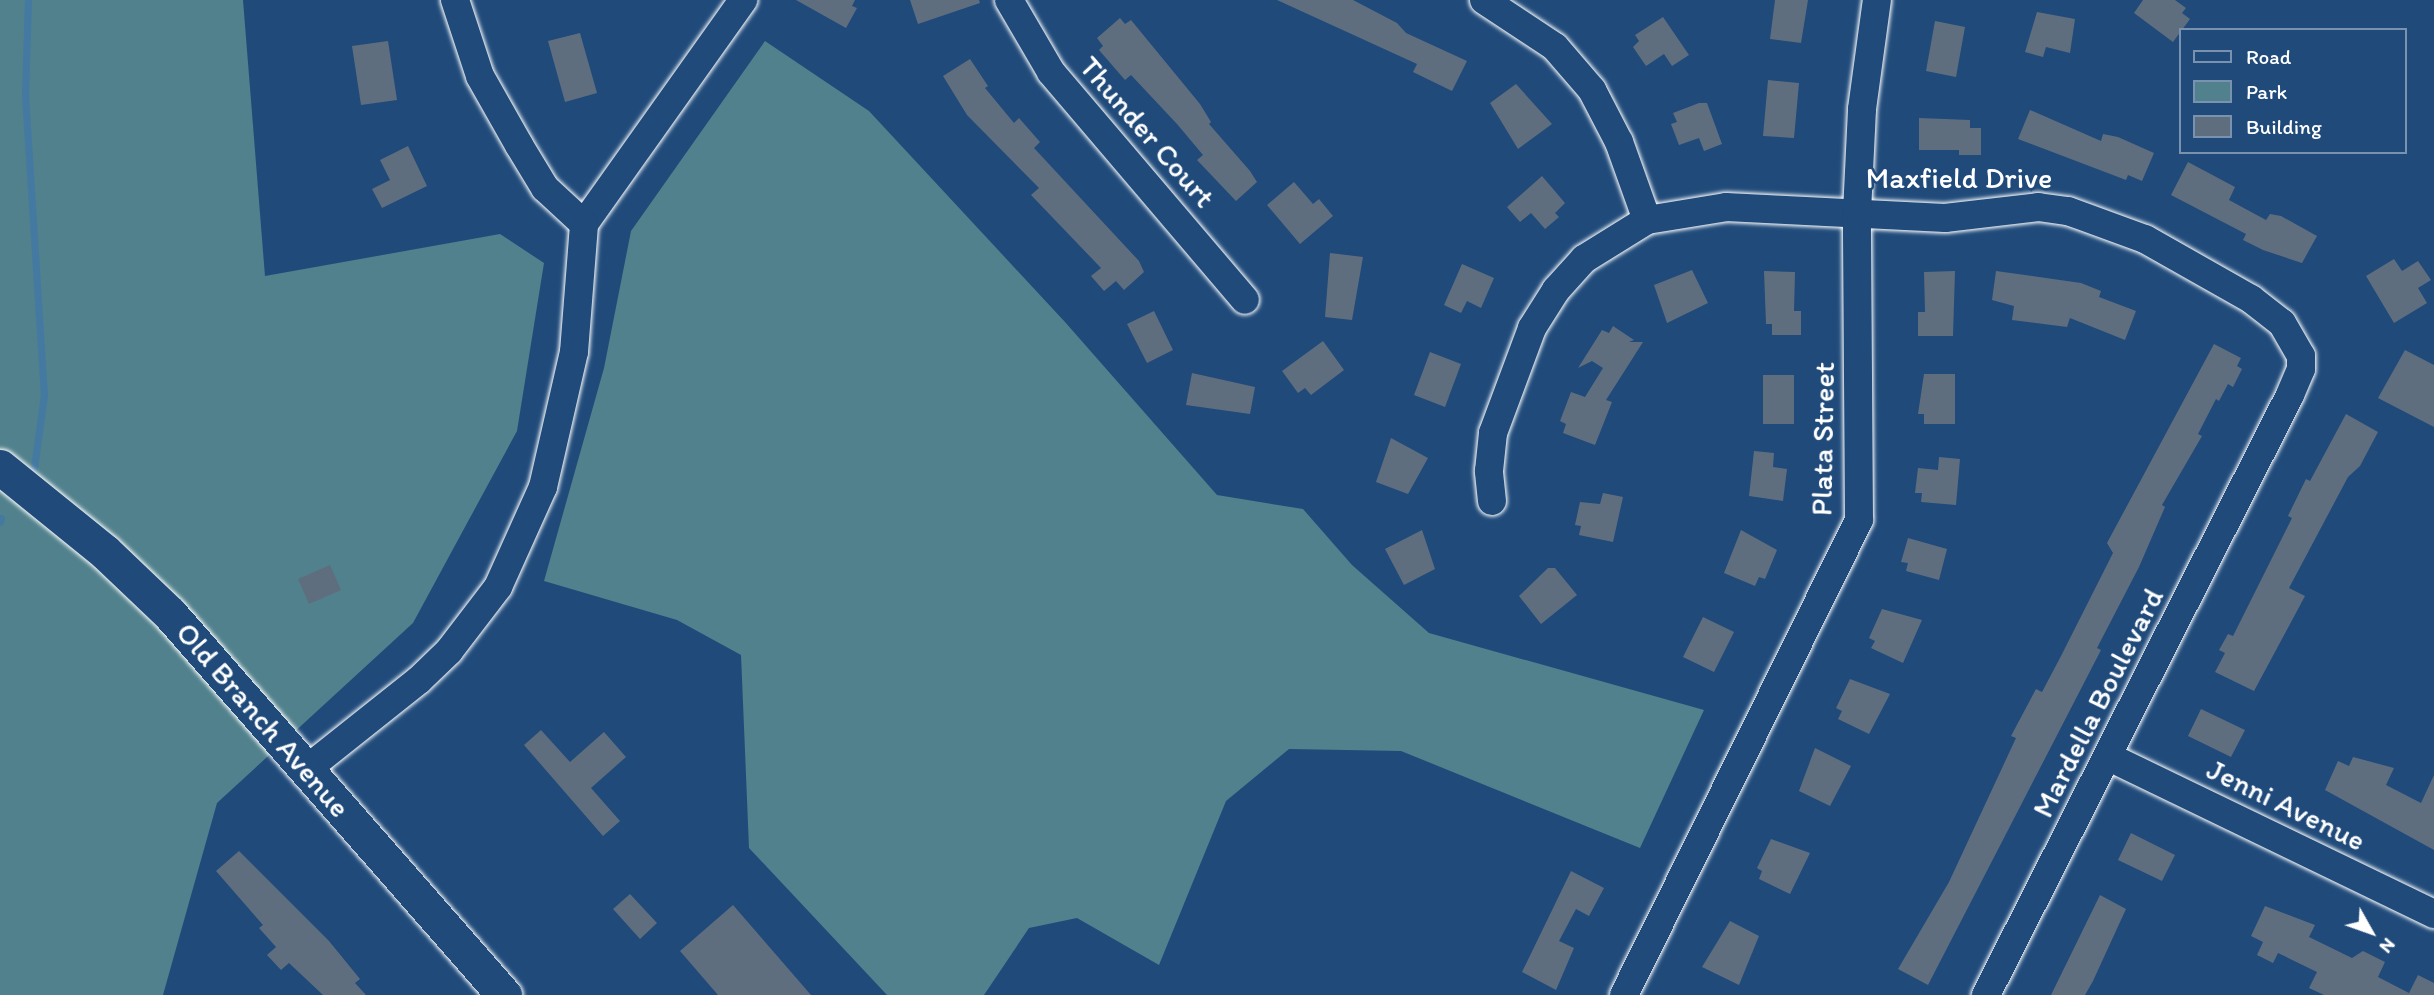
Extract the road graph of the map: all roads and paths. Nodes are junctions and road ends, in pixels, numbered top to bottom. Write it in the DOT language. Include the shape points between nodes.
graph roads {
  1 [pos="455,0"];
  2 [pos="743,0"];
  3 [pos="1009,0"];
  4 [pos="1484,0"];
  5 [pos="1877,0"];
  6 [pos="1857,212"];
  7 [pos="1647,220"];
  8 [pos="583,224"];
  9 [pos="1245,300"];
  10 [pos="2266,439"];
  11 [pos="0,467"];
  12 [pos="1492,501"];
  13 [pos="2109,757"];
  14 [pos="307,769"];
  15 [pos="2434,914"];
  16 [pos="504,995"];
  17 [pos="1624,995"];
  18 [pos="1986,995"];
  1 -- 8 [label="street" via="480,76 519,145 545,188"];
  2 -- 8 [label="street"];
  3 -- 9 [label="street, Thunder Court" via="1051,72"];
  4 -- 7 [label="street" via="1555,47 1592,90 1619,142"];
  5 -- 6 [label="street, Plata Street" via="1862,109"];
  6 -- 7 [label="street, Maxfield Drive" via="1726,207"];
  6 -- 10 [label="street, Maxfield Drive" via="1945,218 2038,206 2119,228 2191,264 2251,299 2282,323 2295,341 2301,369"];
  6 -- 17 [label="street, Plata Street" via="1859,520"];
  7 -- 12 [label="street" via="1584,259 1556,290 1532,328 1493,433"];
  8 -- 14 [label="street" via="580,312 565,400 543,487 513,562 481,613 449,651 390,706"];
  10 -- 13 [label="street, Mardella Boulevard"];
  11 -- 14 [label="main road, Old Branch Avenue" via="104,552 170,614"];
  13 -- 15 [label="street, Jenni Avenue"];
  13 -- 18 [label="street, Mardella Boulevard"];
  14 -- 16 [label="main road, Old Branch Avenue"];
}
